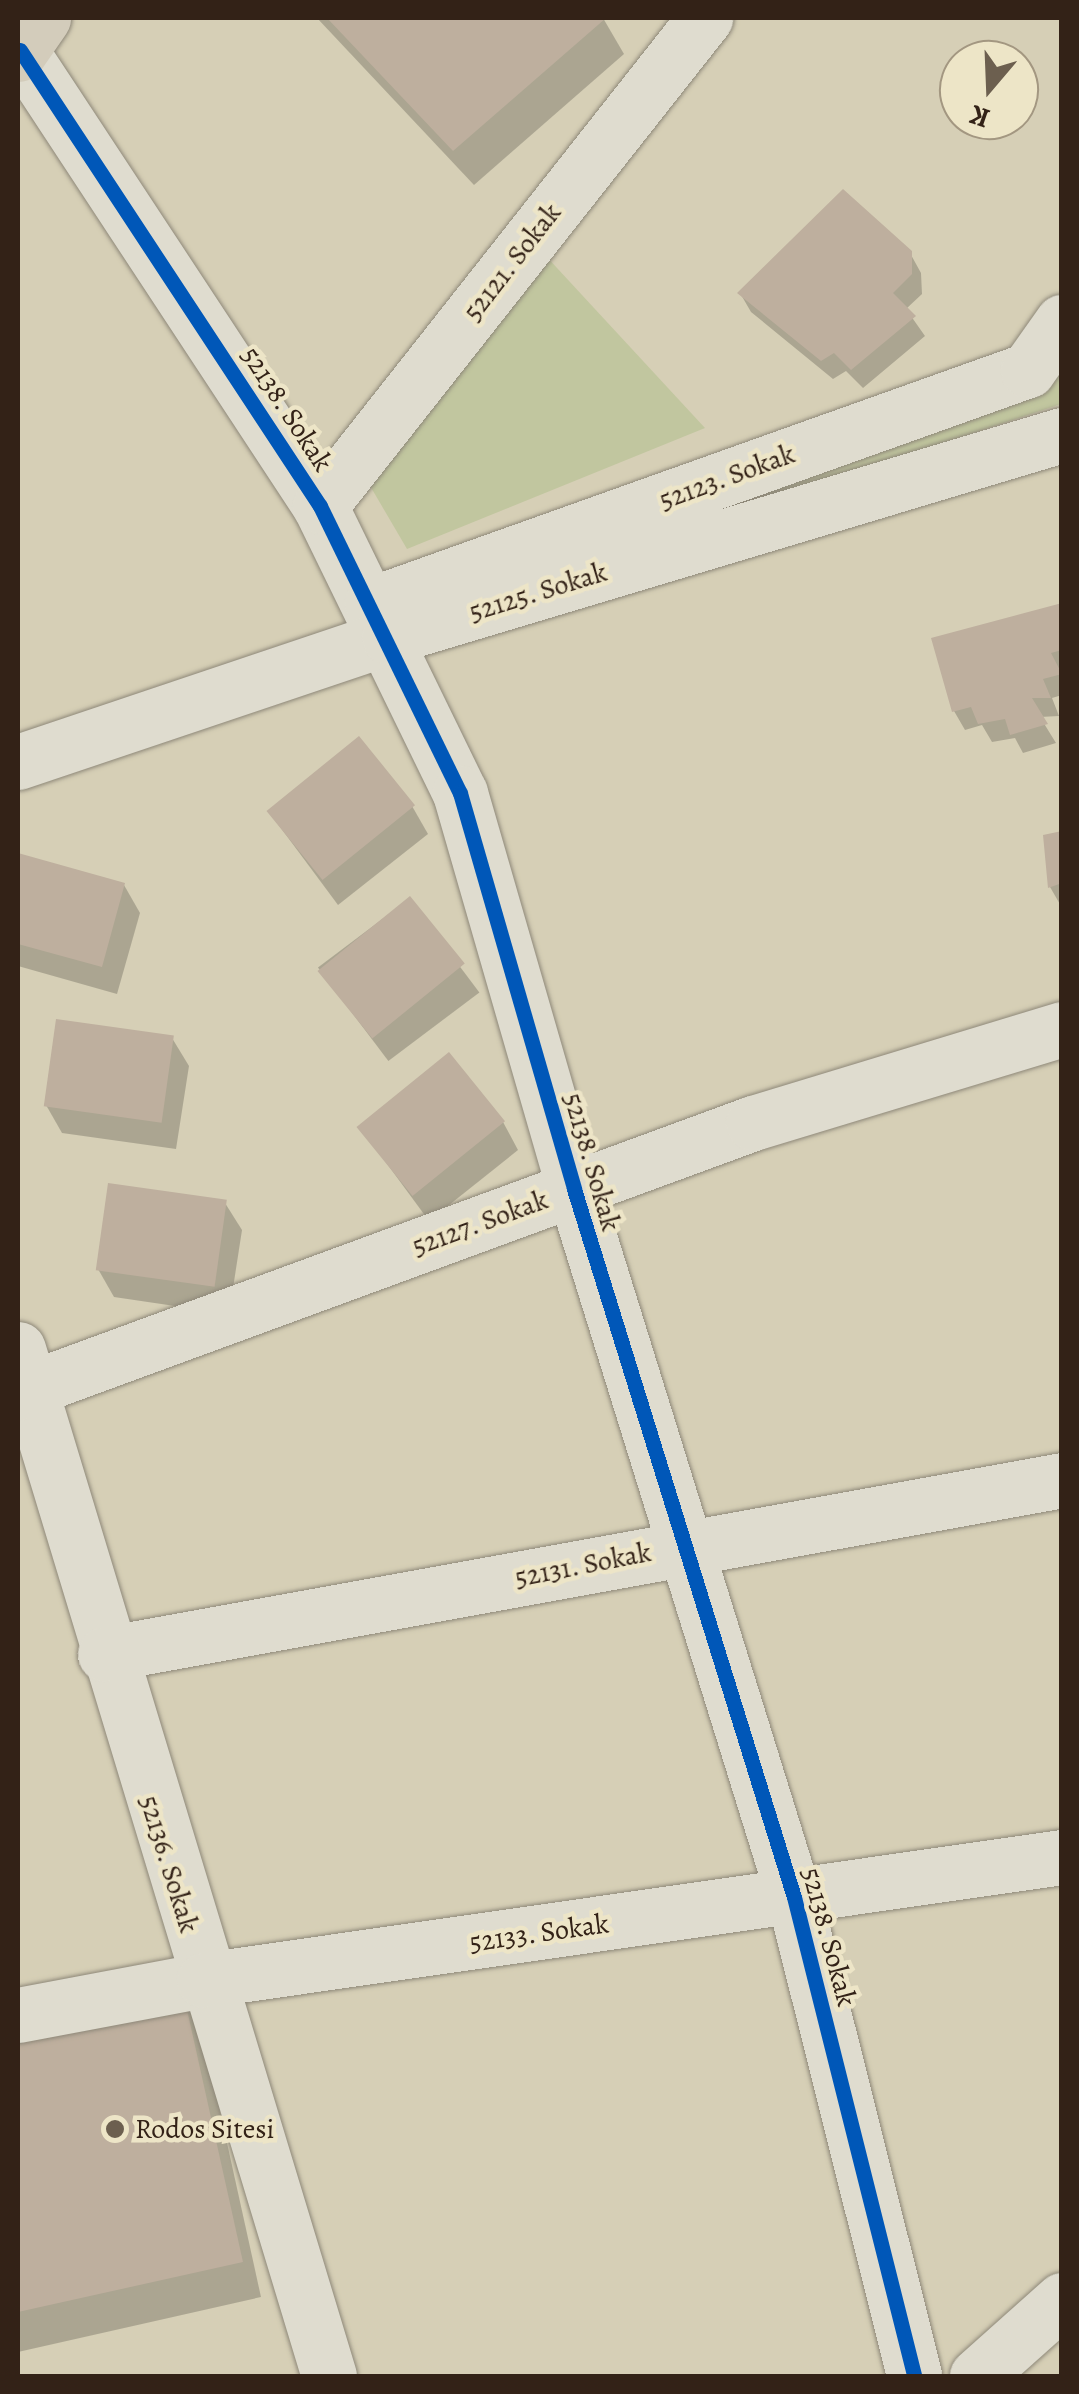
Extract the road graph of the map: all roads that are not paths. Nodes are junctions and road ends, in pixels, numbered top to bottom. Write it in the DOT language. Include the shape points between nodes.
graph roads {
  1 [pos="705,18"];
  2 [pos="27,40"];
  3 [pos="1062,322"];
  4 [pos="1062,436"];
  5 [pos="320,506"];
  6 [pos="380,621"];
  7 [pos="18,762"];
  8 [pos="1062,1029"];
  9 [pos="574,1189"];
  10 [pos="21,1377"];
  11 [pos="1062,1480"];
  12 [pos="682,1546"];
  13 [pos="105,1654"];
  14 [pos="1062,1858"];
  15 [pos="794,1897"];
  16 [pos="204,1980"];
  17 [pos="18,2014"];
  18 [pos="1062,2300"];
  19 [pos="329,2376"];
  20 [pos="914,2376"];
  21 [pos="977,2376"];
  1 -- 5 [label="street, 52121. Sokak"];
  2 -- 5 [label="street, 52138. Sokak"];
  3 -- 6 [label="street, 52123. Sokak" via="1028,370"];
  4 -- 6 [label="street, 52125. Sokak"];
  5 -- 6 [label="street, 52138. Sokak"];
  6 -- 7 [label="street, 52125. Sokak"];
  6 -- 9 [label="street, 52138. Sokak" via="460,792"];
  8 -- 9 [label="street, 52127. Sokak" via="753,1124"];
  9 -- 10 [label="street, 52127. Sokak"];
  9 -- 12 [label="street, 52138. Sokak"];
  10 -- 13 [label="street, 52136. Sokak"];
  11 -- 12 [label="street, 52131. Sokak"];
  12 -- 13 [label="street, 52131. Sokak"];
  12 -- 15 [label="street, 52138. Sokak"];
  13 -- 16 [label="street, 52136. Sokak"];
  14 -- 15 [label="street, 52133. Sokak"];
  15 -- 16 [label="street, 52133. Sokak"];
  15 -- 20 [label="street, 52138. Sokak"];
  16 -- 17 [label="street, 52133. Sokak"];
  16 -- 19 [label="street, 52136. Sokak"];
  18 -- 21 [label="street"];
}
